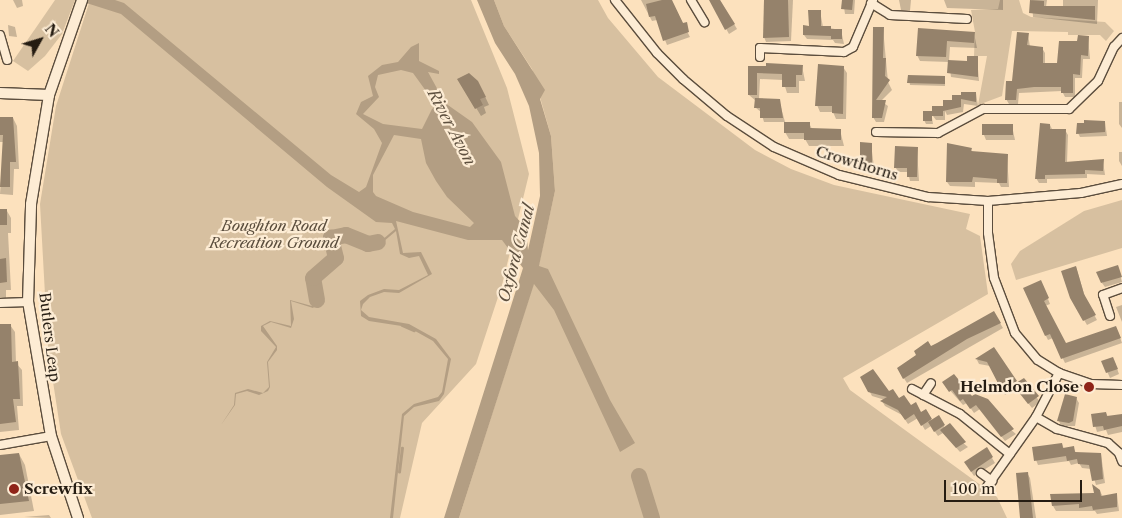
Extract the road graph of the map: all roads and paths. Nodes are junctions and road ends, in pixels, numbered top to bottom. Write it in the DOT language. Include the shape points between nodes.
graph roads {
  1 [pos="615,0"];
  2 [pos="691,0"];
  3 [pos="872,1"];
  4 [pos="82,2"];
  5 [pos="967,19"];
  6 [pos="704,22"];
  7 [pos="0,35"];
  8 [pos="1122,38"];
  9 [pos="760,57"];
  10 [pos="7,60"];
  11 [pos="0,93"];
  12 [pos="49,95"];
  13 [pos="876,132"];
  14 [pos="1122,184"];
  15 [pos="988,200"];
  16 [pos="1122,288"];
  17 [pos="28,302"];
  18 [pos="0,303"];
  19 [pos="1110,316"];
  20 [pos="1060,373"];
  21 [pos="931,384"];
  22 [pos="1122,386"];
  23 [pos="912,389"];
  24 [pos="923,395"];
  25 [pos="1036,417"];
  26 [pos="51,436"];
  27 [pos="0,445"];
  28 [pos="1010,454"];
  29 [pos="1122,461"];
  30 [pos="981,473"];
  31 [pos="992,481"];
  32 [pos="986,488"];
  33 [pos="78,518"];
  1 -- 15 [label="street, Crowthorns" via="683,79 741,126 774,147 840,176 879,187 928,197"];
  2 -- 6 [label="street"];
  3 -- 5 [label="street" via="890,15"];
  3 -- 9 [label="street" via="853,47 844,52 760,48"];
  4 -- 12 [label="street, Butlers Leap"];
  7 -- 10 [label="street"];
  8 -- 13 [label="street" via="1114,47 1098,81 1069,109 983,109 938,133"];
  11 -- 12 [label="street"];
  12 -- 17 [label="street, Butlers Leap" via="31,204"];
  14 -- 15 [label="street, Crowthorns" via="1080,193"];
  15 -- 20 [label="street" via="991,261 1006,316 1028,350"];
  16 -- 19 [label="street" via="1103,295"];
  17 -- 18 [label="street"];
  17 -- 26 [label="street, Butlers Leap"];
  20 -- 22 [label="street" via="1090,384"];
  20 -- 25 [label="street"];
  21 -- 24 [label="street"];
  23 -- 24 [label="street"];
  24 -- 28 [label="street" via="960,414"];
  25 -- 28 [label="street"];
  25 -- 29 [label="street" via="1057,429 1108,443 1119,453"];
  26 -- 27 [label="street"];
  26 -- 33 [label="street, Butlers Leap"];
  28 -- 31 [label="street"];
  30 -- 31 [label="street"];
  31 -- 32 [label="street"];
}
